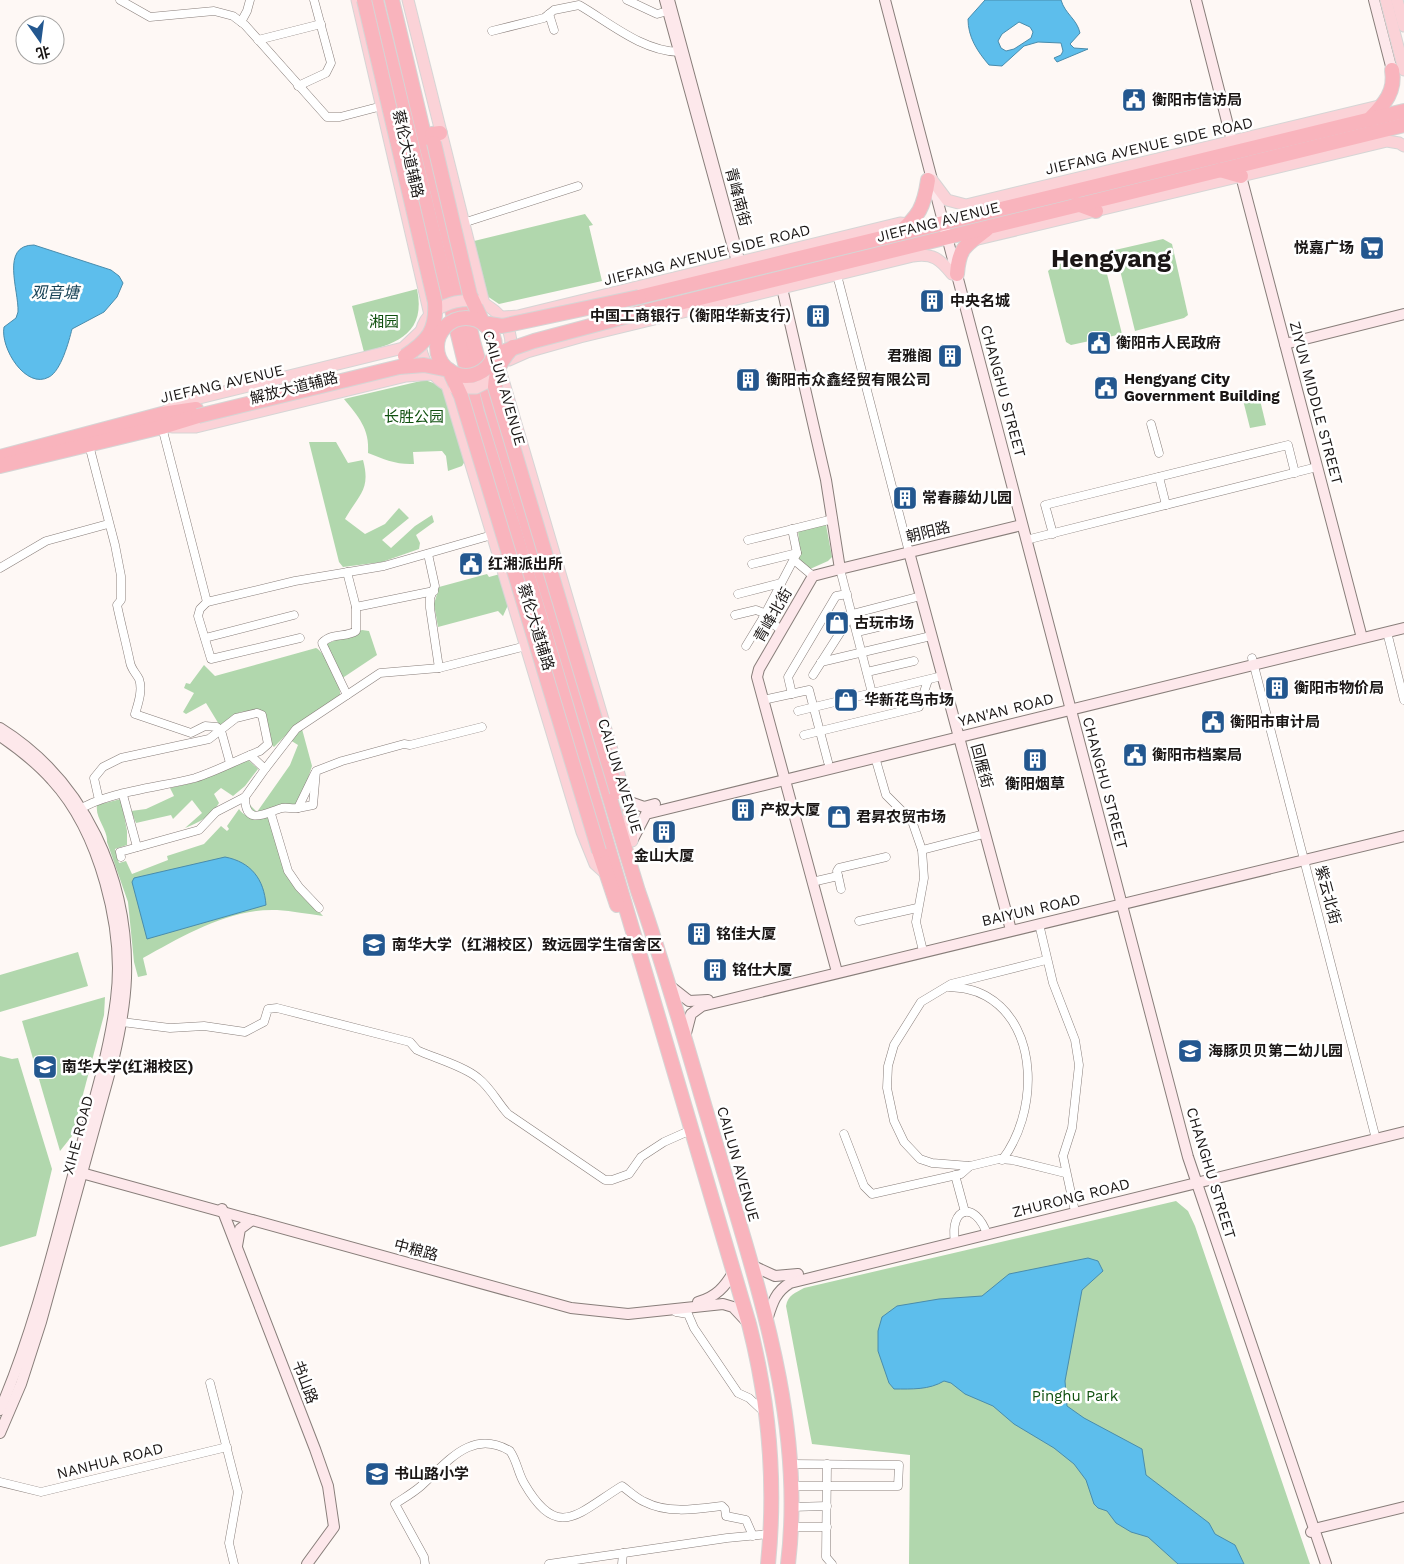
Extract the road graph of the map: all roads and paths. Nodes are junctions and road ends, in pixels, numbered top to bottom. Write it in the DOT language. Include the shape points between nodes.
graph roads {
  1 [pos="120,0"];
  2 [pos="250,0"];
  3 [pos="314,0"];
  4 [pos="357,0"];
  5 [pos="364,0"];
  6 [pos="376,0"];
  7 [pos="392,0"];
  8 [pos="400,0"];
  9 [pos="408,0"];
  10 [pos="588,0"];
  11 [pos="627,0"];
  12 [pos="667,0"];
  13 [pos="881,0"];
  14 [pos="885,0"];
  15 [pos="1196,0"];
  16 [pos="1374,0"];
  17 [pos="1386,0"];
  18 [pos="1397,0"];
  19 [pos="581,6"];
  20 [pos="668,11"];
  21 [pos="550,14"];
  22 [pos="241,22"];
  23 [pos="321,24"];
  24 [pos="1404,26"];
  25 [pos="554,30"];
  26 [pos="492,31"];
  27 [pos="258,40"];
  28 [pos="679,52"];
  29 [pos="1398,70"];
  30 [pos="298,86"];
  31 [pos="1383,105"];
  32 [pos="382,106"];
  33 [pos="1404,111"];
  34 [pos="1369,120"];
  35 [pos="1404,125"];
  36 [pos="435,137"];
  37 [pos="1404,146"];
  38 [pos="1234,147"];
  39 [pos="1219,170"];
  40 [pos="1241,176"];
  41 [pos="930,180"];
  42 [pos="1060,182"];
  43 [pos="578,186"];
  44 [pos="1114,195"];
  45 [pos="1075,198"];
  46 [pos="1098,210"];
  47 [pos="463,223"];
  48 [pos="992,225"];
  49 [pos="912,227"];
  50 [pos="943,231"];
  51 [pos="972,240"];
  52 [pos="739,267"];
  53 [pos="954,274"];
  54 [pos="837,275"];
  55 [pos="802,283"];
  56 [pos="780,284"];
  57 [pos="477,301"];
  58 [pos="433,309"];
  59 [pos="568,312"];
  60 [pos="1404,314"];
  61 [pos="503,317"];
  62 [pos="483,323"];
  63 [pos="516,323"];
  64 [pos="443,328"];
  65 [pos="422,330"];
  66 [pos="572,330"];
  67 [pos="1285,344"];
  68 [pos="511,354"];
  69 [pos="405,356"];
  70 [pos="487,366"];
  71 [pos="428,370"];
  72 [pos="449,370"];
  73 [pos="497,379"];
  74 [pos="454,390"];
  75 [pos="197,413"];
  76 [pos="162,420"];
  77 [pos="1151,424"];
  78 [pos="89,445"];
  79 [pos="1159,452"];
  80 [pos="0,457"];
  81 [pos="0,466"];
  82 [pos="1317,468"];
  83 [pos="1295,473"];
  84 [pos="1159,476"];
  85 [pos="1166,505"];
  86 [pos="833,519"];
  87 [pos="108,524"];
  88 [pos="1020,525"];
  89 [pos="792,529"];
  90 [pos="1053,534"];
  91 [pos="492,535"];
  92 [pos="748,540"];
  93 [pos="1026,540"];
  94 [pos="909,552"];
  95 [pos="428,554"];
  96 [pos="796,556"];
  97 [pos="752,564"];
  98 [pos="0,568"];
  99 [pos="840,569"];
  100 [pos="347,572"];
  101 [pos="813,576"];
  102 [pos="780,583"];
  103 [pos="434,591"];
  104 [pos="738,594"];
  105 [pos="846,594"];
  106 [pos="921,596"];
  107 [pos="207,602"];
  108 [pos="356,607"];
  109 [pos="852,614"];
  110 [pos="294,615"];
  111 [pos="735,615"];
  112 [pos="763,616"];
  113 [pos="903,621"];
  114 [pos="1404,621"];
  115 [pos="1404,628"];
  116 [pos="782,630"];
  117 [pos="857,632"];
  118 [pos="1387,632"];
  119 [pos="1361,635"];
  120 [pos="931,636"];
  121 [pos="205,638"];
  122 [pos="300,638"];
  123 [pos="526,646"];
  124 [pos="746,646"];
  125 [pos="862,653"];
  126 [pos="914,661"];
  127 [pos="1252,661"];
  128 [pos="821,662"];
  129 [pos="439,668"];
  130 [pos="867,672"];
  131 [pos="813,675"];
  132 [pos="942,676"];
  133 [pos="928,680"];
  134 [pos="872,693"];
  135 [pos="792,694"];
  136 [pos="347,695"];
  137 [pos="763,700"];
  138 [pos="1404,700"];
  139 [pos="813,707"];
  140 [pos="1067,707"];
  141 [pos="798,711"];
  142 [pos="482,727"];
  143 [pos="0,728"];
  144 [pos="219,730"];
  145 [pos="820,731"];
  146 [pos="957,734"];
  147 [pos="804,735"];
  148 [pos="0,736"];
  149 [pos="250,755"];
  150 [pos="875,757"];
  151 [pos="828,762"];
  152 [pos="230,763"];
  153 [pos="265,769"];
  154 [pos="784,776"];
  155 [pos="123,795"];
  156 [pos="245,797"];
  157 [pos="622,797"];
  158 [pos="99,800"];
  159 [pos="78,810"];
  160 [pos="271,814"];
  161 [pos="1404,830"];
  162 [pos="984,834"];
  163 [pos="1404,836"];
  164 [pos="632,842"];
  165 [pos="138,847"];
  166 [pos="922,850"];
  167 [pos="121,857"];
  168 [pos="886,857"];
  169 [pos="1304,857"];
  170 [pos="604,873"];
  171 [pos="838,876"];
  172 [pos="812,882"];
  173 [pos="841,889"];
  174 [pos="1119,902"];
  175 [pos="319,908"];
  176 [pos="918,908"];
  177 [pos="859,921"];
  178 [pos="1039,924"];
  179 [pos="1010,928"];
  180 [pos="637,946"];
  181 [pos="923,949"];
  182 [pos="1046,960"];
  183 [pos="664,964"];
  184 [pos="836,970"];
  185 [pos="670,986"];
  186 [pos="947,987"];
  187 [pos="122,1022"];
  188 [pos="685,1038"];
  189 [pos="1404,1126"];
  190 [pos="691,1130"];
  191 [pos="1404,1132"];
  192 [pos="844,1134"];
  193 [pos="1375,1136"];
  194 [pos="1002,1160"];
  195 [pos="970,1166"];
  196 [pos="79,1170"];
  197 [pos="1065,1173"];
  198 [pos="955,1175"];
  199 [pos="1193,1180"];
  200 [pos="1074,1207"];
  201 [pos="222,1210"];
  202 [pos="965,1212"];
  203 [pos="252,1220"];
  204 [pos="986,1231"];
  205 [pos="955,1239"];
  206 [pos="237,1247"];
  207 [pos="751,1264"];
  208 [pos="734,1271"];
  209 [pos="670,1311"];
  210 [pos="767,1320"];
  211 [pos="749,1324"];
  212 [pos="210,1383"];
  213 [pos="0,1410"];
  214 [pos="766,1414"];
  215 [pos="0,1433"];
  216 [pos="227,1447"];
  217 [pos="791,1464"];
  218 [pos="827,1464"];
  219 [pos="0,1482"];
  220 [pos="791,1486"];
  221 [pos="827,1486"];
  222 [pos="827,1506"];
  223 [pos="791,1507"];
  224 [pos="1404,1507"];
  225 [pos="1404,1513"];
  226 [pos="791,1527"];
  227 [pos="826,1527"];
  228 [pos="1313,1532"];
  229 [pos="770,1534"];
  230 [pos="753,1536"];
  231 [pos="623,1553"];
  232 [pos="234,1564"];
  233 [pos="307,1564"];
  234 [pos="425,1564"];
  235 [pos="548,1564"];
  236 [pos="622,1564"];
  237 [pos="768,1564"];
  238 [pos="788,1564"];
  239 [pos="832,1564"];
  240 [pos="1320,1564"];
  241 [pos="1326,1564"];
  1 -- 22 [label="street" via="150,18 214,11 233,16"];
  2 -- 22 [label="street"];
  3 -- 23 [label="street"];
  4 -- 32 [label="main road, 蔡伦大道辅路"];
  5 -- 58 [label="highway, bridge"];
  6 -- 180 [label="highway, CAILUN AVENUE" via="477,412"];
  7 -- 183 [label="highway, CAILUN AVENUE" via="492,409 638,891"];
  8 -- 36 [label="highway"];
  9 -- 36 [label="main road"];
  10 -- 19 [label="street"];
  11 -- 20 [label="street" via="656,14"];
  12 -- 20 [label="main road, 青峰南街"];
  12 -- 52 [label="main road, 青峰南街"];
  13 -- 41 [label="main road, CHANGHU STREET"];
  14 -- 41 [label="main road, CHANGHU STREET"];
  15 -- 38 [label="main road"];
  16 -- 29 [label="main road"];
  17 -- 29 [label="main road"];
  18 -- 24 [label="main road"];
  19 -- 21 [label="street" via="554,10"];
  19 -- 28 [label="street" via="643,43 662,51"];
  20 -- 28 [label="main road, 青峰南街"];
  21 -- 25 [label="street"];
  21 -- 26 [label="street"];
  22 -- 27 [label="street"];
  23 -- 27 [label="street"];
  23 -- 30 [label="street" via="330,69"];
  27 -- 30 [label="street"];
  28 -- 52 [label="main road, 青峰南街"];
  29 -- 31 [label="highway"];
  30 -- 32 [label="street" via="327,117 340,117"];
  31 -- 34 [label="highway"];
  31 -- 38 [label="main road, JIEFANG AVENUE SIDE ROAD"];
  32 -- 58 [label="main road, 蔡伦大道辅路"];
  33 -- 34 [label="highway, JIEFANG AVENUE"];
  34 -- 38 [label="highway, JIEFANG AVENUE"];
  35 -- 39 [label="highway, JIEFANG AVENUE"];
  36 -- 47 [label="main road"];
  36 -- 57 [label="highway, bridge"];
  37 -- 40 [label="main road" via="1388,142"];
  38 -- 42 [label="main road, JIEFANG AVENUE SIDE ROAD"];
  38 -- 45 [label="highway, JIEFANG AVENUE"];
  39 -- 40 [label="highway"];
  39 -- 44 [label="highway, JIEFANG AVENUE"];
  40 -- 46 [label="main road"];
  40 -- 67 [label="main road, ZIYUN MIDDLE STREET"];
  41 -- 42 [label="main road, JIEFANG AVENUE SIDE ROAD" via="947,200 966,205"];
  41 -- 49 [label="highway" via="925,201"];
  41 -- 50 [label="main road, CHANGHU STREET"];
  42 -- 45 [label="main road"];
  43 -- 47 [label="street"];
  44 -- 45 [label="highway, JIEFANG AVENUE"];
  44 -- 46 [label="highway"];
  45 -- 46 [label="highway"];
  45 -- 48 [label="highway, JIEFANG AVENUE"];
  45 -- 50 [label="highway, JIEFANG AVENUE"];
  46 -- 51 [label="main road"];
  47 -- 57 [label="main road"];
  48 -- 50 [label="highway, JIEFANG AVENUE"];
  48 -- 51 [label="highway"];
  49 -- 50 [label="highway, JIEFANG AVENUE"];
  49 -- 52 [label="highway, JIEFANG AVENUE" via="896,236"];
  49 -- 52 [label="main road, JIEFANG AVENUE SIDE ROAD" via="900,223"];
  50 -- 53 [label="main road, CHANGHU STREET"];
  50 -- 56 [label="highway, JIEFANG AVENUE"];
  51 -- 53 [label="highway" via="958,255"];
  52 -- 59 [label="highway, JIEFANG AVENUE, bridge" via="639,297"];
  52 -- 61 [label="main road, JIEFANG AVENUE SIDE ROAD"];
  53 -- 54 [label="main road" via="940,259 928,254"];
  53 -- 88 [label="main road, CHANGHU STREET"];
  54 -- 55 [label="main road"];
  54 -- 94 [label="street"];
  55 -- 56 [label="highway"];
  56 -- 66 [label="highway, JIEFANG AVENUE, bridge"];
  56 -- 68 [label="main road"];
  56 -- 86 [label="main road" via="814,422"];
  57 -- 58 [label="highway, bridge" via="467,309 445,315"];
  57 -- 61 [label="main road" via="492,307"];
  57 -- 62 [label="highway, bridge"];
  57 -- 63 [label="highway, bridge" via="492,319"];
  58 -- 65 [label="main road"];
  58 -- 69 [label="highway, bridge" via="433,329 419,347"];
  59 -- 63 [label="highway, JIEFANG AVENUE, bridge"];
  59 -- 66 [label="highway, bridge" via="504,330 502,338 508,343"];
  60 -- 67 [label="main road"];
  61 -- 68 [label="main road" via="510,331"];
  62 -- 63 [label="highway, JIEFANG AVENUE, bridge" via="502,326"];
  62 -- 64 [label="highway, bridge" via="458,318"];
  62 -- 70 [label="highway, bridge" via="494,339 492,358"];
  64 -- 69 [label="highway, JIEFANG AVENUE, bridge" via="425,346"];
  64 -- 72 [label="highway, bridge" via="437,352"];
  65 -- 71 [label="main road" via="421,351"];
  65 -- 76 [label="main road, 解放大道辅路" via="403,348 179,403"];
  66 -- 68 [label="highway, JIEFANG AVENUE, bridge"];
  67 -- 82 [label="main road, ZIYUN MIDDLE STREET"];
  68 -- 70 [label="highway, JIEFANG AVENUE, bridge" via="498,355"];
  68 -- 73 [label="highway, bridge" via="500,362"];
  69 -- 75 [label="highway, JIEFANG AVENUE"];
  70 -- 72 [label="highway, bridge" via="471,375"];
  71 -- 72 [label="highway, JIEFANG AVENUE, bridge"];
  71 -- 74 [label="highway, bridge" via="442,374"];
  71 -- 75 [label="highway, JIEFANG AVENUE, bridge" via="399,366"];
  71 -- 76 [label="main road, 解放大道辅路" via="196,427"];
  72 -- 74 [label="highway, bridge"];
  73 -- 74 [label="highway, bridge" via="488,378"];
  73 -- 157 [label="highway, bridge"];
  74 -- 91 [label="main road, 蔡伦大道辅路"];
  74 -- 170 [label="highway, bridge"];
  75 -- 76 [label="highway, JIEFANG AVENUE"];
  76 -- 78 [label="highway, JIEFANG AVENUE"];
  76 -- 80 [label="highway, JIEFANG AVENUE"];
  76 -- 107 [label="street"];
  77 -- 79 [label="street"];
  78 -- 81 [label="highway, JIEFANG AVENUE"];
  78 -- 87 [label="street"];
  82 -- 83 [label="street"];
  82 -- 119 [label="main road, ZIYUN MIDDLE STREET"];
  83 -- 84 [label="street" via="1288,445"];
  83 -- 85 [label="street"];
  84 -- 85 [label="street"];
  84 -- 90 [label="street" via="1045,505"];
  85 -- 90 [label="street"];
  86 -- 89 [label="street"];
  86 -- 99 [label="main road"];
  87 -- 98 [label="street" via="46,541"];
  87 -- 144 [label="street" via="121,576 118,612 130,663 139,680 140,699 135,714 191,733 205,726"];
  88 -- 93 [label="main road, CHANGHU STREET"];
  88 -- 94 [label="main road, 朝阳路"];
  88 -- 140 [label="main road, CHANGHU STREET"];
  89 -- 92 [label="street"];
  89 -- 96 [label="street"];
  90 -- 93 [label="street"];
  91 -- 95 [label="street"];
  91 -- 123 [label="main road, 蔡伦大道辅路"];
  93 -- 140 [label="main road, CHANGHU STREET"];
  94 -- 99 [label="main road, 朝阳路"];
  94 -- 106 [label="main road, 回雁街"];
  95 -- 100 [label="street"];
  95 -- 103 [label="street"];
  96 -- 97 [label="street"];
  96 -- 101 [label="street"];
  96 -- 102 [label="street"];
  99 -- 101 [label="main road"];
  99 -- 105 [label="street"];
  100 -- 107 [label="street" via="294,580"];
  100 -- 108 [label="street"];
  101 -- 116 [label="main road, 青峰北街"];
  102 -- 104 [label="street"];
  102 -- 112 [label="street"];
  103 -- 108 [label="street"];
  103 -- 129 [label="street" via="430,608"];
  105 -- 109 [label="street"];
  105 -- 135 [label="street" via="836,596 788,677"];
  106 -- 109 [label="street"];
  106 -- 120 [label="main road, 回雁街"];
  107 -- 121 [label="street" via="198,616"];
  108 -- 136 [label="street" via="356,631 322,642"];
  109 -- 117 [label="street"];
  109 -- 128 [label="street"];
  110 -- 121 [label="street"];
  111 -- 112 [label="street" via="756,610"];
  112 -- 116 [label="street"];
  112 -- 124 [label="street"];
  113 -- 117 [label="street"];
  114 -- 119 [label="main road, YAN'AN ROAD"];
  115 -- 118 [label="main road, YAN'AN ROAD"];
  116 -- 137 [label="main road, 青峰北街" via="757,677"];
  117 -- 125 [label="street"];
  118 -- 119 [label="main road, YAN'AN ROAD"];
  118 -- 138 [label="street"];
  119 -- 127 [label="main road, YAN'AN ROAD"];
  120 -- 125 [label="street"];
  120 -- 132 [label="main road, 回雁街"];
  121 -- 122 [label="street" via="211,659"];
  123 -- 129 [label="street"];
  123 -- 170 [label="main road, 蔡伦大道辅路" via="582,832 595,864"];
  125 -- 128 [label="street"];
  125 -- 130 [label="street"];
  126 -- 130 [label="street"];
  127 -- 140 [label="main road, YAN'AN ROAD"];
  127 -- 169 [label="street, 紫云北街"];
  128 -- 131 [label="street"];
  129 -- 136 [label="street" via="380,673"];
  130 -- 134 [label="street"];
  132 -- 133 [label="street"];
  132 -- 146 [label="main road, 回雁街"];
  133 -- 134 [label="street"];
  133 -- 145 [label="street" via="919,707"];
  134 -- 139 [label="street"];
  135 -- 137 [label="street"];
  135 -- 139 [label="street" via="809,690"];
  136 -- 153 [label="street" via="296,730"];
  137 -- 154 [label="main road, 青峰北街"];
  139 -- 141 [label="street"];
  139 -- 145 [label="street"];
  140 -- 146 [label="main road, YAN'AN ROAD"];
  140 -- 174 [label="main road, CHANGHU STREET"];
  142 -- 160 [label="street" via="404,744 316,771 313,805 283,808"];
  143 -- 159 [label="main road, XIHE ROAD" via="20,740 60,777"];
  144 -- 149 [label="street" via="236,718 260,713 268,744"];
  144 -- 152 [label="street"];
  144 -- 158 [label="street" via="209,738 109,763 94,778"];
  145 -- 147 [label="street"];
  145 -- 151 [label="street"];
  146 -- 150 [label="main road, YAN'AN ROAD"];
  146 -- 151 [label="main road, YAN'AN ROAD"];
  146 -- 162 [label="main road, 回雁街"];
  148 -- 159 [label="main road, XIHE ROAD" via="30,758"];
  149 -- 152 [label="street"];
  149 -- 153 [label="street"];
  150 -- 154 [label="main road, YAN'AN ROAD"];
  150 -- 166 [label="street" via="886,795 912,821"];
  151 -- 154 [label="main road, YAN'AN ROAD"];
  152 -- 155 [label="street" via="197,777"];
  153 -- 156 [label="street"];
  154 -- 157 [label="main road, YAN'AN ROAD" via="644,807"];
  154 -- 164 [label="main road, YAN'AN ROAD" via="646,814"];
  154 -- 172 [label="main road, 青峰北街"];
  155 -- 158 [label="street"];
  155 -- 165 [label="street"];
  156 -- 160 [label="street" via="250,814"];
  156 -- 165 [label="street" via="216,812 199,830"];
  157 -- 164 [label="highway"];
  158 -- 159 [label="street"];
  159 -- 187 [label="main road, XIHE ROAD" via="99,842 118,896 126,950"];
  159 -- 196 [label="main road, XIHE ROAD" via="109,897 118,977 106,1053"];
  160 -- 175 [label="street" via="288,871"];
  161 -- 169 [label="main road, BAIYUN ROAD"];
  162 -- 166 [label="street"];
  162 -- 179 [label="main road, 回雁街"];
  163 -- 169 [label="main road, BAIYUN ROAD"];
  164 -- 183 [label="highway"];
  165 -- 167 [label="street" via="120,852"];
  166 -- 176 [label="street" via="924,878"];
  168 -- 171 [label="street" via="839,868"];
  169 -- 174 [label="main road, BAIYUN ROAD"];
  169 -- 193 [label="street, 紫云北街"];
  170 -- 180 [label="highway"];
  171 -- 172 [label="street"];
  171 -- 173 [label="street"];
  172 -- 184 [label="main road, 青峰北街"];
  174 -- 178 [label="main road, BAIYUN ROAD"];
  174 -- 179 [label="main road, BAIYUN ROAD"];
  174 -- 199 [label="main road, CHANGHU STREET"];
  176 -- 177 [label="street"];
  176 -- 181 [label="street" via="916,927"];
  178 -- 179 [label="main road, BAIYUN ROAD"];
  178 -- 182 [label="street"];
  179 -- 181 [label="main road, BAIYUN ROAD"];
  180 -- 190 [label="highway, CAILUN AVENUE"];
  181 -- 184 [label="main road, BAIYUN ROAD"];
  182 -- 186 [label="street"];
  182 -- 197 [label="street" via="1074,1040 1079,1065 1072,1128 1063,1156"];
  183 -- 185 [label="highway, CAILUN AVENUE"];
  184 -- 185 [label="main road, BAIYUN ROAD" via="701,1002 688,1001"];
  184 -- 188 [label="main road, BAIYUN ROAD" via="702,1006 692,1014"];
  185 -- 188 [label="highway, CAILUN AVENUE"];
  186 -- 194 [label="street" via="968,989 997,1003 1013,1023 1024,1050 1029,1073 1025,1111 1018,1136"];
  186 -- 195 [label="street" via="921,1002 894,1045 888,1066 887,1088 894,1121 904,1142 920,1158 932,1164"];
  187 -- 190 [label="street" via="170,1028 204,1026 245,1032 264,1022 268,1009 278,1008 410,1042 417,1050 477,1076 496,1095 508,1114 605,1180 629,1174 641,1157"];
  187 -- 196 [label="main road, XIHE ROAD"];
  188 -- 207 [label="highway, CAILUN AVENUE"];
  189 -- 193 [label="main road, ZHURONG ROAD"];
  190 -- 208 [label="highway, CAILUN AVENUE"];
  191 -- 193 [label="main road, ZHURONG ROAD"];
  192 -- 198 [label="street" via="864,1186 872,1194"];
  193 -- 199 [label="main road, ZHURONG ROAD"];
  194 -- 195 [label="street"];
  194 -- 197 [label="street"];
  195 -- 198 [label="street"];
  196 -- 201 [label="main road, 中粮路"];
  196 -- 213 [label="main road, XIHE ROAD" via="44,1285"];
  196 -- 215 [label="main road, XIHE ROAD" via="42,1322"];
  197 -- 200 [label="street"];
  198 -- 202 [label="street"];
  199 -- 200 [label="main road, ZHURONG ROAD"];
  199 -- 204 [label="main road, ZHURONG ROAD"];
  199 -- 228 [label="main road, CHANGHU STREET"];
  200 -- 204 [label="main road, ZHURONG ROAD"];
  201 -- 203 [label="main road, 中粮路"];
  201 -- 206 [label="main road, 书山路"];
  201 -- 208 [label="main road, 中粮路" via="570,1304 600,1309 668,1307 711,1298"];
  202 -- 204 [label="street" via="976,1214"];
  202 -- 205 [label="street" via="956,1218"];
  203 -- 206 [label="main road" via="240,1229"];
  203 -- 209 [label="main road, 中粮路" via="571,1308 628,1314"];
  204 -- 205 [label="main road, ZHURONG ROAD"];
  205 -- 207 [label="main road, ZHURONG ROAD" via="788,1277 775,1276"];
  205 -- 210 [label="main road, ZHURONG ROAD" via="790,1283 779,1289"];
  206 -- 233 [label="main road, 书山路" via="328,1486 334,1527"];
  207 -- 210 [label="highway, CAILUN AVENUE"];
  208 -- 211 [label="highway, CAILUN AVENUE"];
  209 -- 211 [label="main road, 中粮路" via="722,1304 733,1307"];
  209 -- 214 [label="street" via="688,1314 738,1393 750,1398"];
  210 -- 217 [label="highway, CAILUN AVENUE" via="788,1425"];
  211 -- 214 [label="highway, CAILUN AVENUE"];
  212 -- 216 [label="street"];
  214 -- 229 [label="highway, CAILUN AVENUE" via="772,1486"];
  216 -- 219 [label="street, NANHUA ROAD" via="40,1492"];
  216 -- 232 [label="street" via="238,1492 229,1543"];
  217 -- 218 [label="street"];
  217 -- 220 [label="highway, CAILUN AVENUE"];
  218 -- 221 [label="street"];
  218 -- 221 [label="street" via="899,1465 898,1486"];
  220 -- 221 [label="street"];
  220 -- 223 [label="highway, CAILUN AVENUE"];
  221 -- 222 [label="street"];
  222 -- 223 [label="street"];
  222 -- 227 [label="street"];
  223 -- 226 [label="highway, CAILUN AVENUE"];
  224 -- 228 [label="main road"];
  225 -- 228 [label="main road"];
  226 -- 227 [label="street"];
  226 -- 238 [label="highway, CAILUN AVENUE"];
  227 -- 239 [label="street" via="826,1557"];
  228 -- 240 [label="main road, CHANGHU STREET"];
  228 -- 241 [label="main road, CHANGHU STREET"];
  229 -- 230 [label="street"];
  229 -- 237 [label="highway, CAILUN AVENUE"];
  230 -- 231 [label="street"];
  230 -- 234 [label="street" via="746,1520 726,1516 722,1506 688,1510 658,1507 644,1502 622,1486 570,1518 558,1518 534,1499 510,1451 491,1442 460,1452 395,1504"];
  231 -- 235 [label="street"];
  231 -- 236 [label="street"];
}
